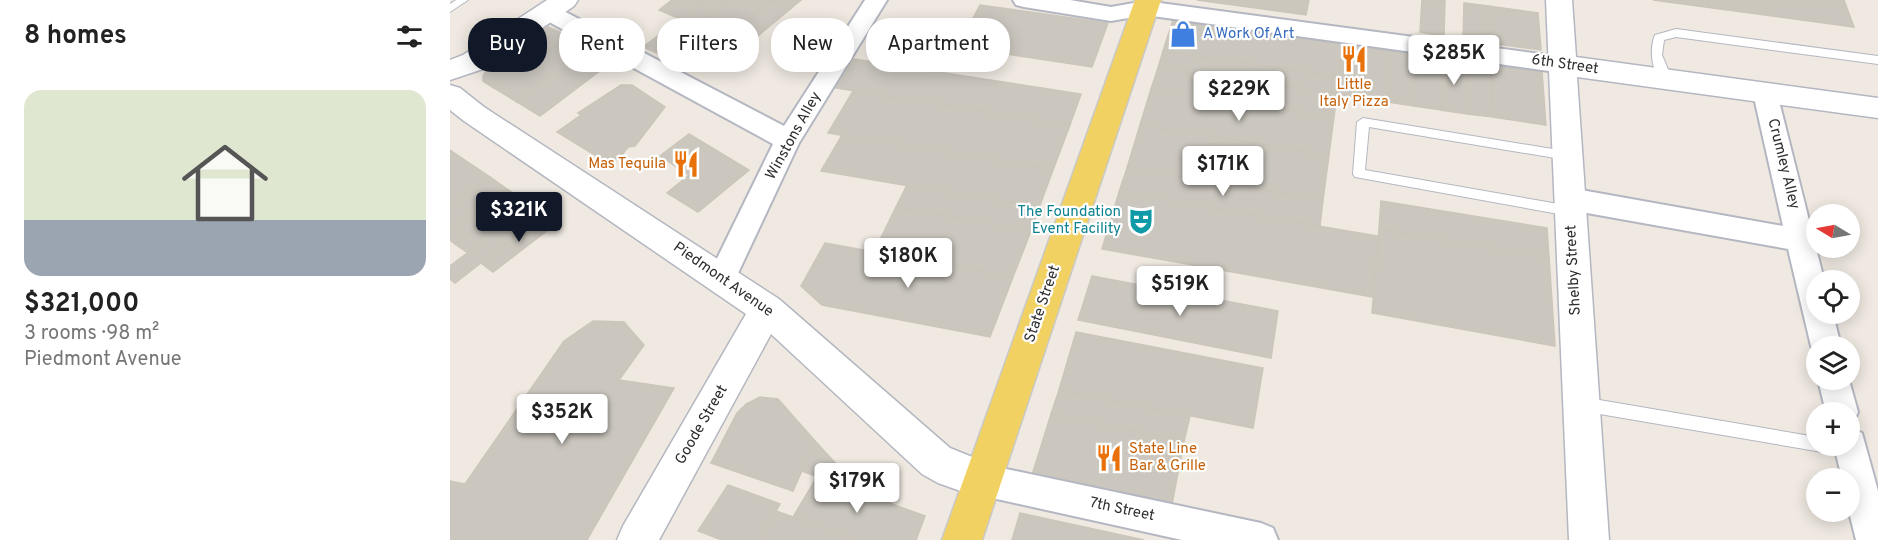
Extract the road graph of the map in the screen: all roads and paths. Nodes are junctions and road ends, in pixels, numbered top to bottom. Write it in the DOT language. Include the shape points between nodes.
graph roads {
  1 [pos="464,0"];
  2 [pos="876,0"];
  3 [pos="1024,0"];
  4 [pos="1559,0"];
  5 [pos="546,4"];
  6 [pos="1146,4"];
  7 [pos="450,9"];
  8 [pos="450,51"];
  9 [pos="1878,60"];
  10 [pos="1563,65"];
  11 [pos="450,70"];
  12 [pos="1666,79"];
  13 [pos="1765,93"];
  14 [pos="450,95"];
  15 [pos="1878,108"];
  16 [pos="788,140"];
  17 [pos="1568,156"];
  18 [pos="1570,205"];
  19 [pos="1801,240"];
  20 [pos="1808,270"];
  21 [pos="722,277"];
  22 [pos="767,309"];
  23 [pos="1581,404"];
  24 [pos="1806,442"];
  25 [pos="1844,456"];
  26 [pos="983,480"];
  27 [pos="636,540"];
  28 [pos="962,540"];
  29 [pos="1261,540"];
  30 [pos="1589,540"];
  31 [pos="1873,540"];
  1 -- 7 [label="lane"];
  2 -- 16 [label="street, Winstons Alley"];
  3 -- 6 [label="street, 6th Street" via="1111,14"];
  4 -- 10 [label="main road, Shelby Street"];
  5 -- 8 [label="main road"];
  5 -- 11 [label="main road" via="473,62"];
  5 -- 16 [label="street"];
  6 -- 10 [label="street, 6th Street"];
  6 -- 26 [label="main road, State Street"];
  9 -- 12 [label="lane" via="1677,33 1659,38 1656,55"];
  10 -- 12 [label="main road, 6th Street"];
  10 -- 17 [label="main road, Shelby Street"];
  12 -- 13 [label="main road, 6th Street"];
  13 -- 15 [label="main road, 6th Street"];
  13 -- 19 [label="street, Crumley Alley"];
  14 -- 21 [label="main road, Piedmont Avenue"];
  16 -- 21 [label="street, Winstons Alley"];
  17 -- 18 [label="main road, Shelby Street"];
  17 -- 18 [label="lane" via="1363,122 1359,174"];
  18 -- 19 [label="street"];
  18 -- 23 [label="main road, Shelby Street"];
  19 -- 20 [label="street, Crumley Alley"];
  21 -- 22 [label="main road, Piedmont Avenue"];
  22 -- 26 [label="main road, Piedmont Avenue" via="936,461"];
  22 -- 27 [label="main road, Goode Street"];
  23 -- 24 [label="lane"];
  23 -- 30 [label="main road, Shelby Street"];
  25 -- 31 [label="street"];
  26 -- 28 [label="main road, State Street"];
  26 -- 29 [label="street, 7th Street"];
}
